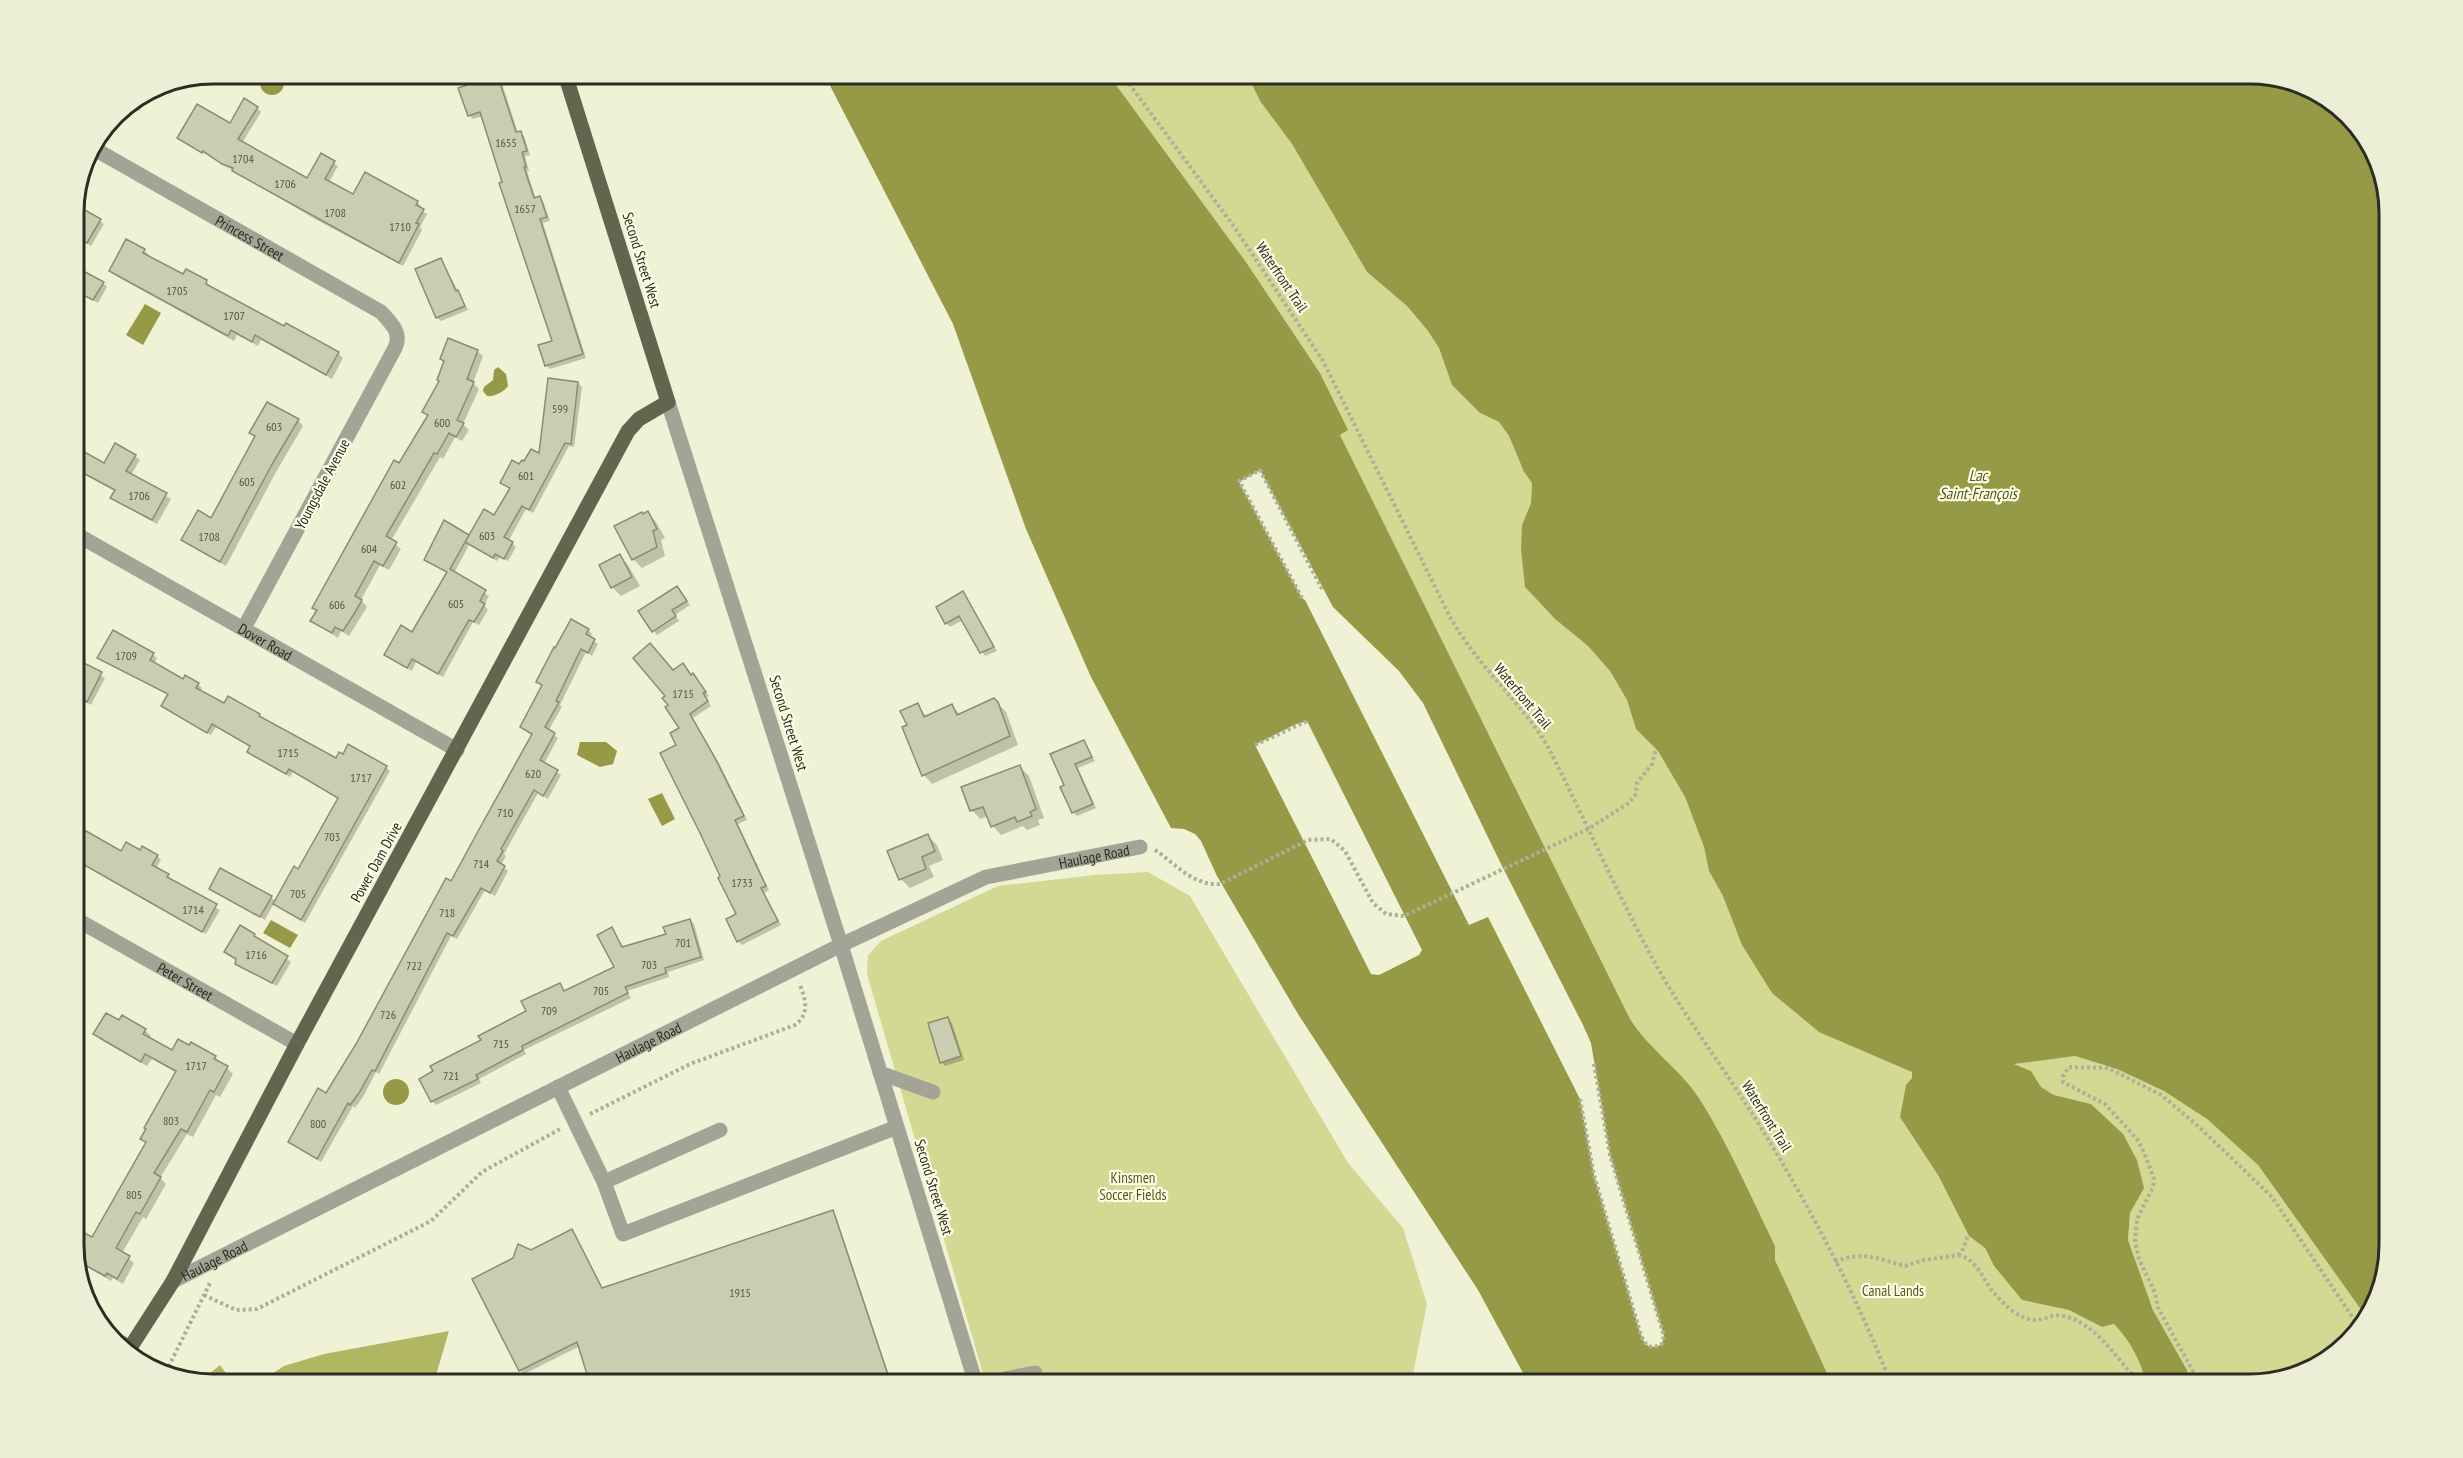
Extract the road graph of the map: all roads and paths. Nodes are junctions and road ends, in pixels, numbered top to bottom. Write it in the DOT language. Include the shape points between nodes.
graph roads {
  1 [pos="568,84"];
  2 [pos="1129,84"];
  3 [pos="99,152"];
  4 [pos="399,339"];
  5 [pos="668,402"];
  6 [pos="84,539"];
  7 [pos="1322,589"];
  8 [pos="1302,598"];
  9 [pos="244,628"];
  10 [pos="1307,721"];
  11 [pos="1255,745"];
  12 [pos="1656,749"];
  13 [pos="457,750"];
  14 [pos="1588,829"];
  15 [pos="1140,847"];
  16 [pos="84,924"];
  17 [pos="841,945"];
  18 [pos="794,968"];
  19 [pos="297,1044"];
  20 [pos="1594,1064"];
  21 [pos="880,1073"];
  22 [pos="558,1087"];
  23 [pos="933,1092"];
  24 [pos="1580,1099"];
  25 [pos="575,1122"];
  26 [pos="897,1127"];
  27 [pos="720,1130"];
  28 [pos="604,1182"];
  29 [pos="1968,1235"];
  30 [pos="1958,1255"];
  31 [pos="220,1257"];
  32 [pos="1835,1263"];
  33 [pos="172,1281"];
  34 [pos="204,1295"];
  35 [pos="2355,1320"];
  36 [pos="132,1345"];
  37 [pos="169,1366"];
  38 [pos="1035,1373"];
  39 [pos="974,1374"];
  40 [pos="1030,1374"];
  41 [pos="1886,1374"];
  42 [pos="2133,1374"];
  43 [pos="2196,1374"];
  1 -- 5 [label="main road, Second Street West"];
  2 -- 14 [label="path, Waterfront Trail" via="1235,228 1323,361 1460,635 1538,730"];
  3 -- 4 [label="street, Princess Street" via="381,312"];
  4 -- 9 [label="street, Youngsdale Avenue"];
  5 -- 13 [label="main road, Power Dam Drive" via="639,419 628,431"];
  5 -- 17 [label="street, Second Street West"];
  6 -- 9 [label="street, Dover Road"];
  7 -- 8 [label="path" via="1260,470 1239,481"];
  9 -- 13 [label="street, Dover Road"];
  10 -- 11 [label="path"];
  12 -- 14 [label="path" via="1632,799"];
  13 -- 19 [label="main road, Power Dam Drive"];
  14 -- 15 [label="path" via="1404,916 1386,914 1373,903 1345,851 1330,839 1308,840 1220,884 1203,883 1154,849"];
  14 -- 32 [label="path, Waterfront Trail" via="1658,968 1773,1148"];
  15 -- 17 [label="street, Haulage Road" via="986,877"];
  16 -- 19 [label="street, Peter Street"];
  17 -- 18 [label="street, Haulage Road"];
  17 -- 21 [label="street, Second Street West"];
  18 -- 22 [label="street, Haulage Road"];
  18 -- 25 [label="path" via="806,1010 795,1025 690,1064"];
  19 -- 33 [label="main road, Power Dam Drive"];
  20 -- 24 [label="path" via="1610,1155 1664,1336 1662,1344 1655,1347 1644,1342 1634,1310 1594,1175"];
  21 -- 23 [label="street"];
  21 -- 26 [label="street, Second Street West"];
  22 -- 25 [label="street"];
  22 -- 31 [label="street, Haulage Road"];
  25 -- 28 [label="street"];
  25 -- 34 [label="path" via="482,1172 431,1221 256,1309 236,1310"];
  26 -- 28 [label="street" via="623,1234"];
  26 -- 39 [label="street, Second Street West"];
  27 -- 28 [label="street"];
  29 -- 30 [label="path"];
  30 -- 32 [label="path" via="1905,1266 1865,1255"];
  30 -- 42 [label="path" via="1967,1258 1994,1294 2015,1312 2035,1321 2059,1316 2073,1319 2100,1337"];
  31 -- 33 [label="street, Haulage Road"];
  31 -- 34 [label="path"];
  32 -- 41 [label="path, Waterfront Trail"];
  33 -- 36 [label="main road, Power Dam Drive"];
  34 -- 37 [label="path"];
  35 -- 43 [label="path" via="2272,1197 2197,1125 2161,1095 2108,1068 2069,1067 2063,1082 2105,1104 2137,1139 2151,1168 2153,1187 2137,1219 2135,1242 2156,1293 2158,1308"];
  38 -- 40 [label="street"];
}
